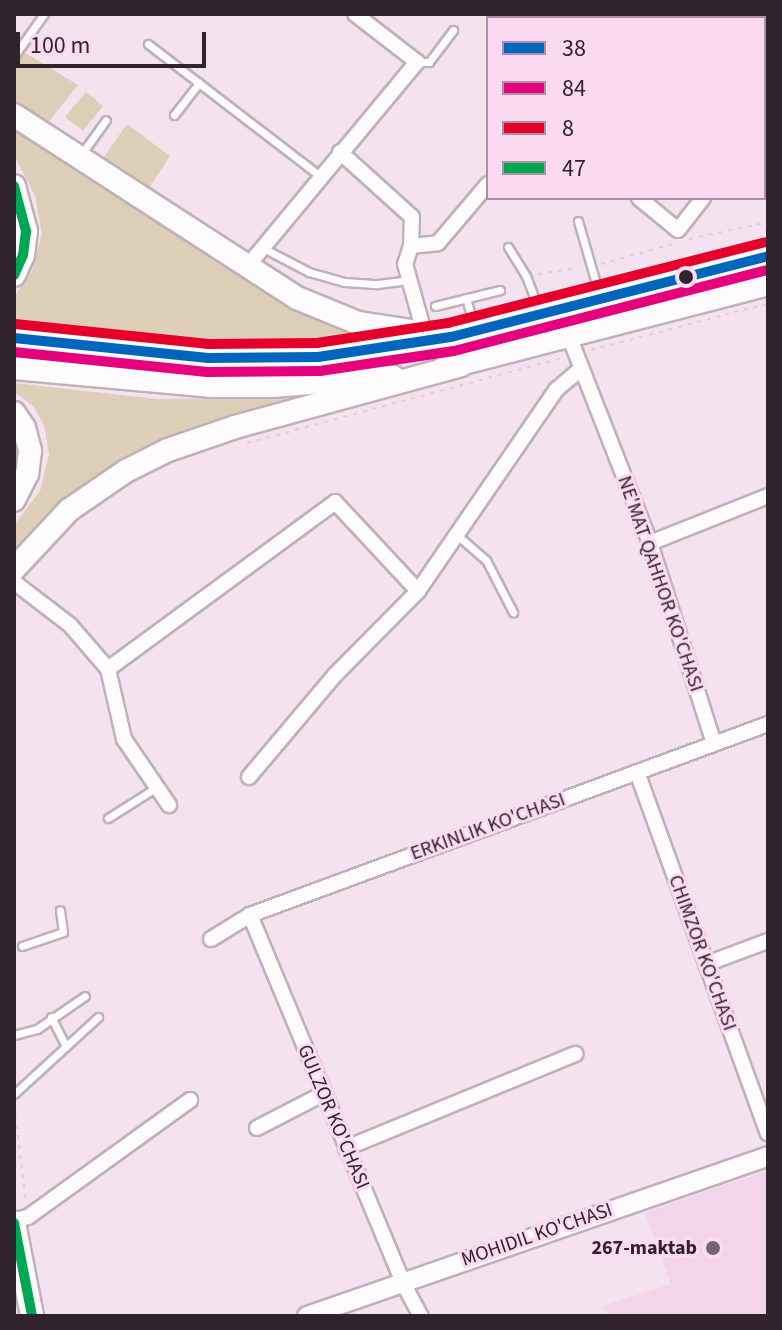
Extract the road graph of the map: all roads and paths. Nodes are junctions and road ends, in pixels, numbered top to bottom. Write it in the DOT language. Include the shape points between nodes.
graph roads {
  1 [pos="44,14"];
  2 [pos="355,14"];
  3 [pos="453,30"];
  4 [pos="148,44"];
  5 [pos="14,56"];
  6 [pos="417,62"];
  7 [pos="199,83"];
  8 [pos="14,115"];
  9 [pos="174,115"];
  10 [pos="106,120"];
  11 [pos="340,152"];
  12 [pos="79,158"];
  13 [pos="320,176"];
  14 [pos="14,186"];
  15 [pos="486,186"];
  16 [pos="641,200"];
  17 [pos="701,200"];
  18 [pos="578,221"];
  19 [pos="411,246"];
  20 [pos="263,247"];
  21 [pos="508,247"];
  22 [pos="768,256"];
  23 [pos="246,268"];
  24 [pos="14,275"];
  25 [pos="409,280"];
  26 [pos="768,284"];
  27 [pos="500,290"];
  28 [pos="466,298"];
  29 [pos="601,299"];
  30 [pos="768,304"];
  31 [pos="435,306"];
  32 [pos="541,314"];
  33 [pos="475,331"];
  34 [pos="426,337"];
  35 [pos="14,338"];
  36 [pos="572,345"];
  37 [pos="461,365"];
  38 [pos="14,368"];
  39 [pos="580,370"];
  40 [pos="14,413"];
  41 [pos="244,444"];
  42 [pos="768,496"];
  43 [pos="14,500"];
  44 [pos="457,535"];
  45 [pos="650,543"];
  46 [pos="14,569"];
  47 [pos="14,582"];
  48 [pos="418,591"];
  49 [pos="513,612"];
  50 [pos="108,669"];
  51 [pos="768,724"];
  52 [pos="714,743"];
  53 [pos="637,772"];
  54 [pos="249,777"];
  55 [pos="157,787"];
  56 [pos="169,805"];
  57 [pos="108,818"];
  58 [pos="60,910"];
  59 [pos="250,915"];
  60 [pos="211,939"];
  61 [pos="768,941"];
  62 [pos="22,946"];
  63 [pos="706,964"];
  64 [pos="85,996"];
  65 [pos="51,1017"];
  66 [pos="98,1017"];
  67 [pos="14,1035"];
  68 [pos="66,1046"];
  69 [pos="575,1054"];
  70 [pos="14,1094"];
  71 [pos="323,1094"];
  72 [pos="190,1100"];
  73 [pos="257,1128"];
  74 [pos="768,1133"];
  75 [pos="346,1148"];
  76 [pos="768,1156"];
  77 [pos="14,1222"];
  78 [pos="402,1281"];
  79 [pos="32,1316"];
  80 [pos="307,1316"];
  81 [pos="421,1316"];
  1 -- 5 [label="lane"];
  2 -- 6 [label="street"];
  3 -- 6 [label="lane" via="429,62"];
  4 -- 7 [label="lane"];
  6 -- 11 [label="street"];
  7 -- 9 [label="lane"];
  7 -- 13 [label="lane"];
  8 -- 12 [label="main road"];
  10 -- 12 [label="lane"];
  11 -- 13 [label="street"];
  11 -- 19 [label="street" via="412,217"];
  12 -- 23 [label="main road"];
  13 -- 20 [label="street"];
  14 -- 24 [label="main road" via="26,231"];
  15 -- 19 [label="street" via="438,243"];
  16 -- 17 [label="street" via="678,230"];
  18 -- 29 [label="lane"];
  19 -- 25 [label="street" via="405,264"];
  20 -- 23 [label="street"];
  20 -- 25 [label="lane" via="309,272 345,282"];
  21 -- 32 [label="lane"];
  22 -- 29 [label="main road"];
  23 -- 34 [label="main road" via="339,317"];
  25 -- 34 [label="street"];
  26 -- 36 [label="main road"];
  27 -- 28 [label="lane"];
  28 -- 31 [label="lane"];
  28 -- 33 [label="lane"];
  29 -- 32 [label="main road"];
  30 -- 36 [label="path"];
  32 -- 33 [label="main road"];
  33 -- 34 [label="main road"];
  34 -- 35 [label="main road" via="318,357 269,359 208,358"];
  36 -- 37 [label="main road"];
  36 -- 39 [label="street, NE'MAT QAHHOR KO'CHASI"];
  36 -- 41 [label="path"];
  37 -- 38 [label="main road" via="396,377 271,386 210,386"];
  37 -- 46 [label="main road" via="168,450 118,475 69,510"];
  39 -- 44 [label="street" via="557,389"];
  39 -- 45 [label="street, NE'MAT QAHHOR KO'CHASI"];
  40 -- 43 [label="main road" via="30,451 27,474"];
  42 -- 45 [label="street"];
  44 -- 48 [label="street"];
  44 -- 49 [label="lane" via="486,560"];
  45 -- 52 [label="street, NE'MAT QAHHOR KO'CHASI"];
  47 -- 50 [label="street" via="70,625"];
  48 -- 50 [label="street" via="335,502"];
  48 -- 54 [label="street" via="335,675"];
  50 -- 55 [label="street" via="124,739"];
  51 -- 52 [label="street, ERKINLIK KO'CHASI"];
  52 -- 53 [label="street, ERKINLIK KO'CHASI"];
  53 -- 59 [label="street, ERKINLIK KO'CHASI"];
  53 -- 63 [label="street, CHIMZOR KO'CHASI"];
  55 -- 56 [label="street"];
  55 -- 57 [label="lane"];
  58 -- 62 [label="lane" via="63,932"];
  59 -- 60 [label="street, ERKINLIK KO'CHASI"];
  59 -- 71 [label="street, GULZOR KO'CHASI"];
  61 -- 63 [label="street"];
  63 -- 74 [label="street, CHIMZOR KO'CHASI"];
  64 -- 65 [label="lane"];
  65 -- 67 [label="lane" via="37,1029"];
  65 -- 68 [label="lane"];
  66 -- 68 [label="lane"];
  68 -- 70 [label="lane"];
  69 -- 75 [label="street"];
  71 -- 73 [label="street"];
  71 -- 75 [label="street, GULZOR KO'CHASI"];
  72 -- 77 [label="street"];
  75 -- 78 [label="street, GULZOR KO'CHASI"];
  76 -- 78 [label="street, MOHIDIL KO'CHASI"];
  77 -- 79 [label="main road"];
  78 -- 80 [label="street, MOHIDIL KO'CHASI"];
  78 -- 81 [label="street, GULZOR KO'CHASI"];
}
